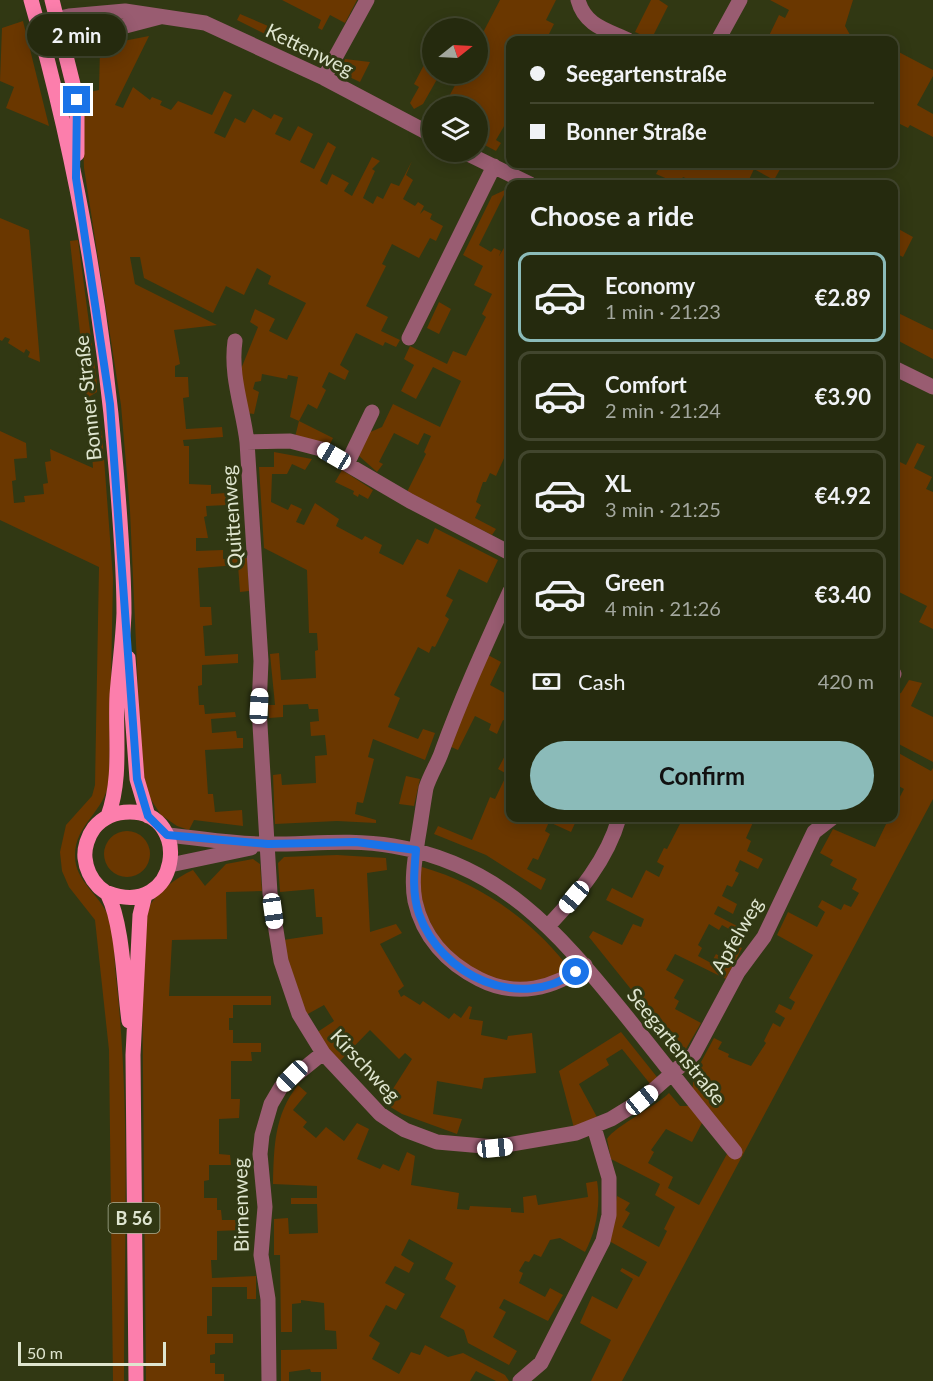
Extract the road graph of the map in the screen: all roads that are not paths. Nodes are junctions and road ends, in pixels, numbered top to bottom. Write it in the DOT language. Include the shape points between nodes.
graph roads {
  1 [pos="31,0"];
  2 [pos="52,0"];
  3 [pos="367,0"];
  4 [pos="578,0"];
  5 [pos="740,0"];
  6 [pos="163,16"];
  7 [pos="58,18"];
  8 [pos="38,23"];
  9 [pos="618,36"];
  10 [pos="720,36"];
  11 [pos="64,43"];
  12 [pos="45,47"];
  13 [pos="324,78"];
  14 [pos="422,130"];
  15 [pos="485,162"];
  16 [pos="494,166"];
  17 [pos="76,178"];
  18 [pos="522,180"];
  19 [pos="409,338"];
  20 [pos="235,341"];
  21 [pos="898,370"];
  22 [pos="933,387"];
  23 [pos="372,412"];
  24 [pos="247,442"];
  25 [pos="347,464"];
  26 [pos="506,551"];
  27 [pos="506,600"];
  28 [pos="124,616"];
  29 [pos="108,816"];
  30 [pos="148,816"];
  31 [pos="618,822"];
  32 [pos="827,822"];
  33 [pos="167,835"];
  34 [pos="268,844"];
  35 [pos="416,850"];
  36 [pos="170,865"];
  37 [pos="108,893"];
  38 [pos="145,895"];
  39 [pos="549,925"];
  40 [pos="585,965"];
  41 [pos="323,1053"];
  42 [pos="133,1055"];
  43 [pos="673,1074"];
  44 [pos="594,1127"];
  45 [pos="735,1152"];
  46 [pos="136,1381"];
  47 [pos="269,1381"];
  48 [pos="520,1381"];
  1 -- 8 [label="main road, Bonner Straße / B 56"];
  2 -- 7 [label="main road, Bonner Straße / B 56"];
  3 -- 13 [label="street"];
  4 -- 9 [label="street" via="586,18"];
  5 -- 10 [label="street"];
  6 -- 7 [label="street, Kettenweg" via="125,11"];
  6 -- 11 [label="street, Kettenweg"];
  6 -- 13 [label="street, Kettenweg" via="205,23"];
  7 -- 8 [label="street, Kettenweg"];
  7 -- 11 [label="main road, Bonner Straße / B 56"];
  8 -- 12 [label="main road, Bonner Straße / B 56"];
  11 -- 12 [label="street, Kettenweg"];
  11 -- 17 [label="main road, Bonner Straße / B 56" via="78,111"];
  12 -- 17 [label="main road, Bonner Straße / B 56"];
  13 -- 14 [label="street, Kettenweg"];
  15 -- 16 [label="street"];
  16 -- 18 [label="street"];
  16 -- 19 [label="street"];
  17 -- 28 [label="main road, Bonner Straße / B 56" via="110,404"];
  20 -- 24 [label="street" via="235,377"];
  21 -- 22 [label="street"];
  23 -- 25 [label="street"];
  24 -- 25 [label="street, Quittenweg" via="306,444"];
  24 -- 34 [label="street, Quittenweg"];
  25 -- 26 [label="street, Quittenweg"];
  27 -- 35 [label="street" via="429,779"];
  28 -- 29 [label="main road, Bonner Straße / B 56" via="115,797"];
  28 -- 30 [label="main road, Bonner Straße / B 56" via="137,779"];
  29 -- 30 [label="main road" via="121,812"];
  29 -- 37 [label="main road, B 56" via="88,837 85,857 92,878"];
  30 -- 33 [label="main road, B 56"];
  31 -- 39 [label="street" via="597,868"];
  32 -- 43 [label="street, Apfelweg" via="814,832 764,937 738,972 694,1054"];
  33 -- 34 [label="street, Seegartenstraße"];
  33 -- 36 [label="main road"];
  34 -- 35 [label="street, Seegartenstraße" via="356,842"];
  34 -- 36 [label="street, Seegartenstraße"];
  34 -- 41 [label="street, Kirschweg" via="270,893 286,979 299,1014"];
  35 -- 39 [label="street, Seegartenstraße" via="481,875"];
  35 -- 40 [label="street" via="413,882 419,913 429,936 455,965 485,982 519,990 554,985"];
  36 -- 38 [label="main road" via="165,878"];
  37 -- 38 [label="main road" via="126,898"];
  37 -- 42 [label="main road, B 56" via="117,930"];
  38 -- 42 [label="main road, B 56" via="140,915"];
  39 -- 40 [label="street, Seegartenstraße"];
  40 -- 43 [label="street, Seegartenstraße"];
  41 -- 44 [label="street, Kirschweg" via="380,1114 405,1130 438,1142 495,1148 546,1141"];
  41 -- 47 [label="street, Birnenweg" via="281,1087 271,1104 262,1135 265,1207 261,1256 268,1299"];
  42 -- 46 [label="main road, B 56"];
  43 -- 44 [label="street, Kirschweg" via="634,1105"];
  43 -- 45 [label="street, Seegartenstraße"];
  44 -- 48 [label="street" via="609,1178 609,1215 603,1241 541,1363"];
}
